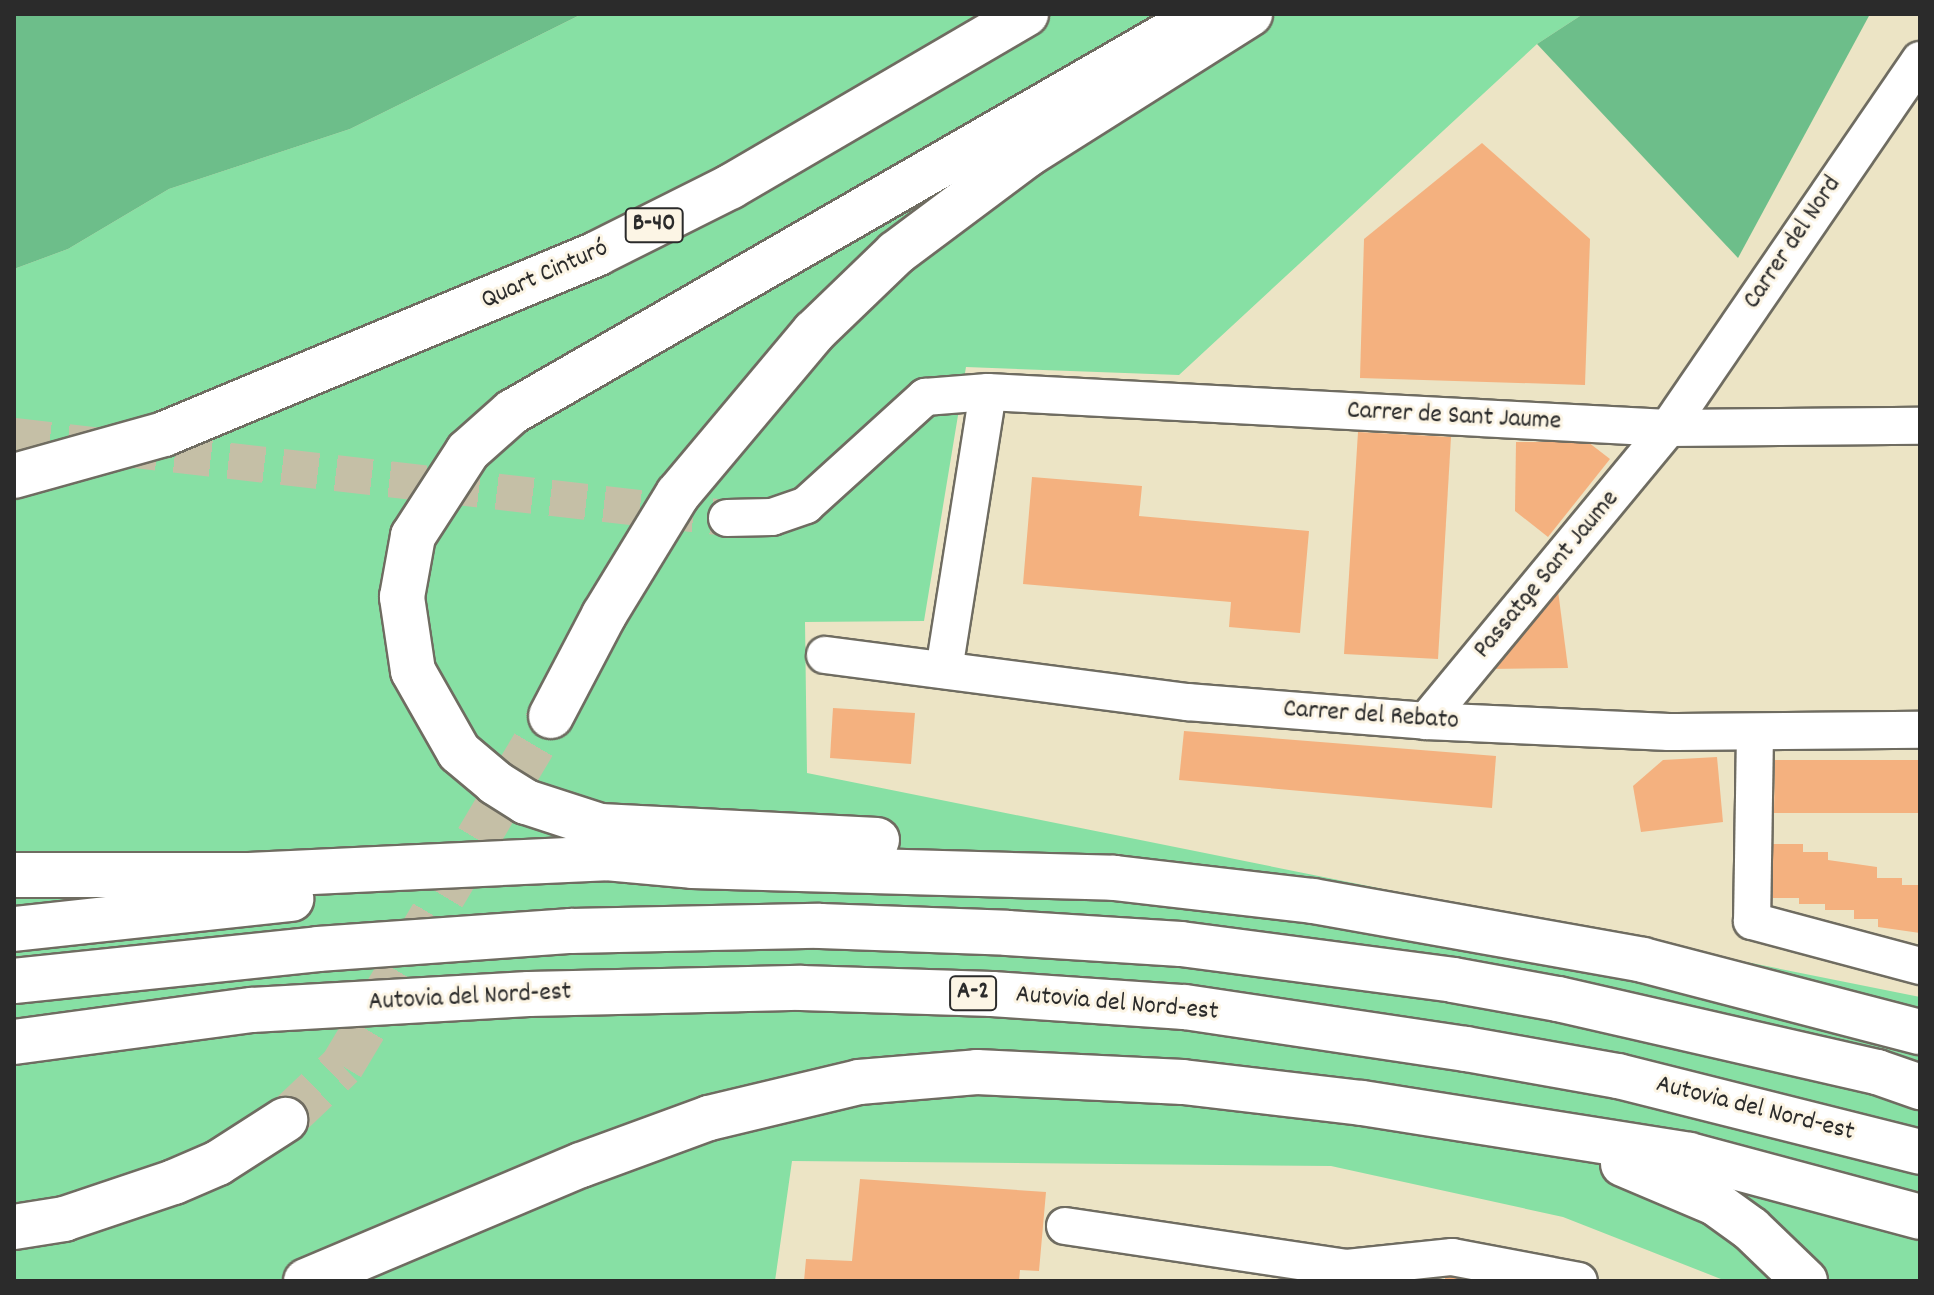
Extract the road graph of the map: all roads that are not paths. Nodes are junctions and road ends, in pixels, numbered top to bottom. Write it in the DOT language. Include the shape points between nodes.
graph roads {
  1 [pos="1026,14"];
  2 [pos="1203,14"];
  3 [pos="1250,14"];
  4 [pos="1920,60"];
  5 [pos="261,392"];
  6 [pos="988,392"];
  7 [pos="1920,426"];
  8 [pos="1668,428"];
  9 [pos="14,453"];
  10 [pos="14,476"];
  11 [pos="727,518"];
  12 [pos="825,655"];
  13 [pos="944,670"];
  14 [pos="551,716"];
  15 [pos="1426,721"];
  16 [pos="1920,730"];
  17 [pos="1755,733"];
  18 [pos="692,866"];
  19 [pos="998,871"];
  20 [pos="14,875"];
  21 [pos="14,929"];
  22 [pos="1920,966"];
  23 [pos="14,981"];
  24 [pos="1920,1032"];
  25 [pos="14,1042"];
  26 [pos="1920,1087"];
  27 [pos="285,1120"];
  28 [pos="1568,1139"];
  29 [pos="1920,1152"];
  30 [pos="1920,1217"];
  31 [pos="1065,1226"];
  32 [pos="14,1227"];
  33 [pos="1341,1274"];
  34 [pos="306,1281"];
  35 [pos="1579,1281"];
  36 [pos="1805,1281"];
  1 -- 5 [label="highway, Quart Cinturó / B-40" via="730,187 598,253"];
  2 -- 19 [label="highway" via="512,412 468,451 426,509 405,566 403,625 422,695 459,752 526,802 600,826 645,831 924,842"];
  3 -- 14 [label="highway" via="1027,155 896,253 814,332 678,494 604,615"];
  4 -- 8 [label="street, Carrer del Nord"];
  5 -- 9 [label="highway"];
  5 -- 10 [label="highway" via="164,434"];
  6 -- 8 [label="street, Carrer de Sant Jaume"];
  6 -- 11 [label="street, Carrer de Sant Jaume" via="925,397 806,505 772,517"];
  6 -- 13 [label="street"];
  7 -- 8 [label="street, Carrer de Sant Jaume"];
  8 -- 15 [label="street, Passatge Sant Jaume"];
  12 -- 13 [label="street, Carrer del Rebato"];
  13 -- 15 [label="street, Carrer del Rebato" via="1187,702"];
  15 -- 17 [label="street, Carrer del Rebato"];
  16 -- 17 [label="street, Carrer del Rebato"];
  17 -- 22 [label="street" via="1752,921"];
  18 -- 19 [label="highway"];
  18 -- 20 [label="highway" via="606,858 249,875"];
  18 -- 21 [label="highway" via="423,886"];
  19 -- 24 [label="highway" via="1313,901 1478,929 1643,960"];
  23 -- 26 [label="highway" via="318,949 571,931 820,926 1007,933 1181,944 1453,980 1877,1072"];
  25 -- 29 [label="highway, Autovia del Nord-est / A-2" via="252,1010 529,994 801,988 992,994 1185,1007 1466,1049 1633,1080"];
  27 -- 32 [label="highway" via="218,1163 174,1182 64,1219"];
  28 -- 30 [label="highway" via="1689,1155"];
  28 -- 34 [label="highway" via="1362,1103 1183,1082 1052,1073 909,1076 810,1091 709,1118 581,1165"];
  28 -- 36 [label="highway" via="1578,1151 1659,1175 1715,1203"];
  31 -- 33 [label="street"];
  33 -- 35 [label="street" via="1452,1257"];
}
